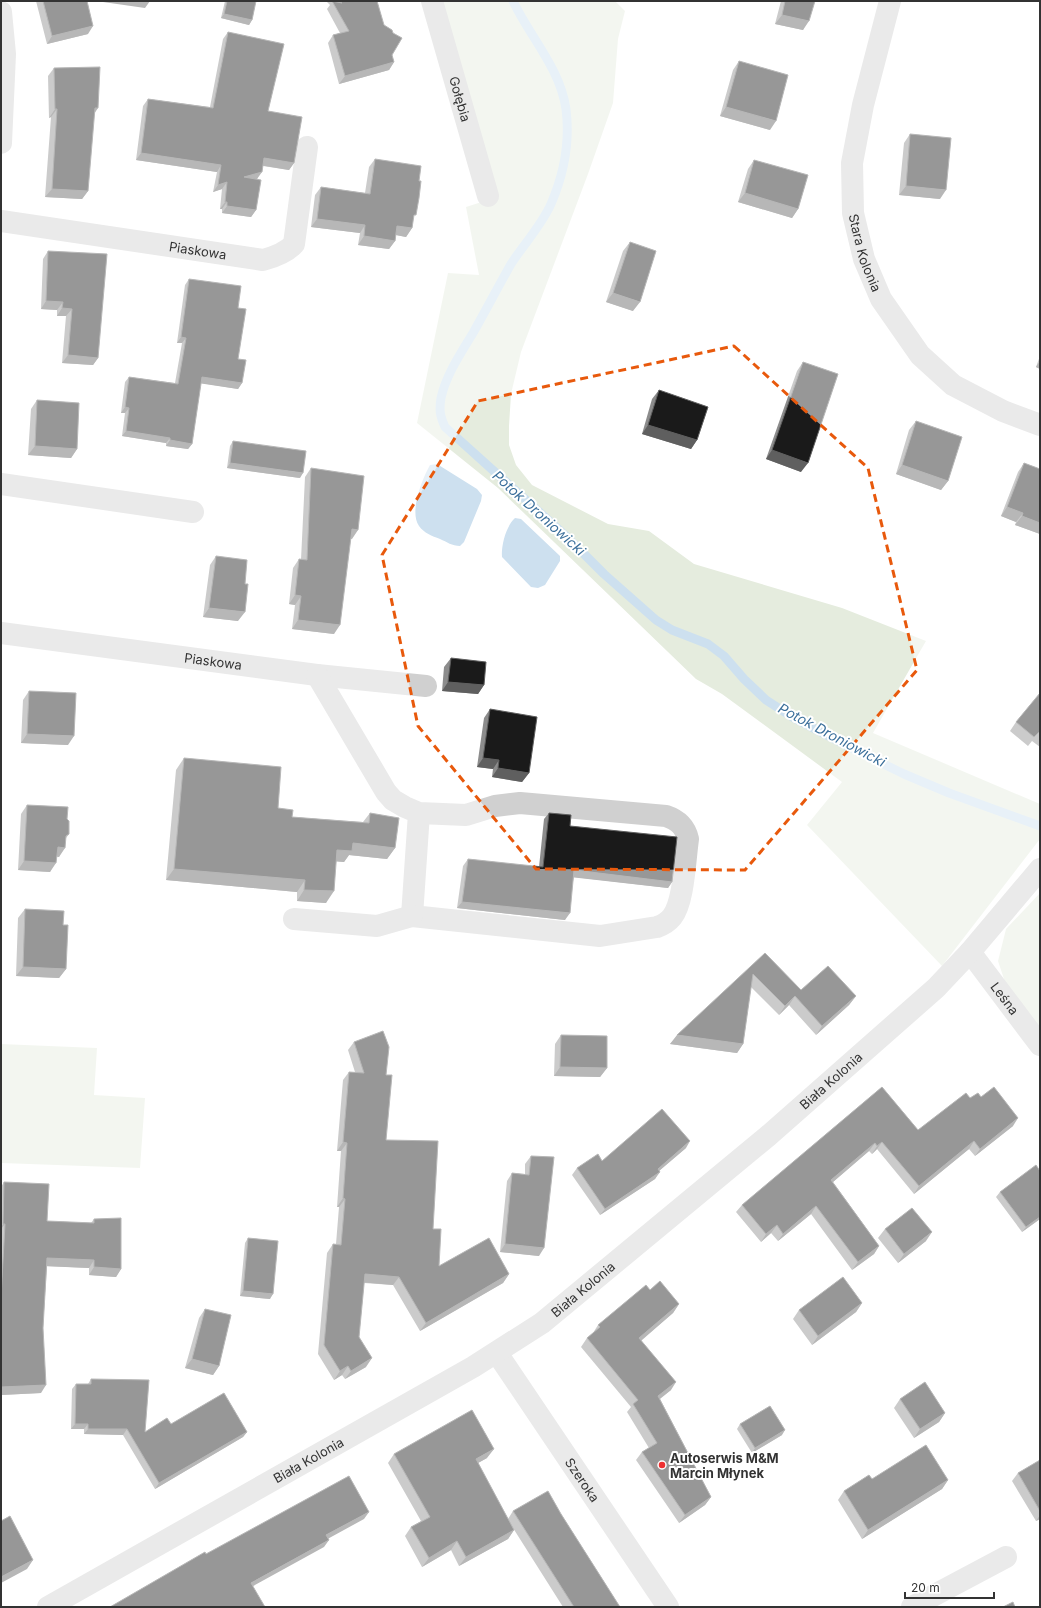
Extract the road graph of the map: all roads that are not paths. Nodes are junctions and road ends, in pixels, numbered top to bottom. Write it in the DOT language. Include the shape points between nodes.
graph roads {
  1 [pos="432,1"];
  2 [pos="890,1"];
  3 [pos="2,19"];
  4 [pos="1,143"];
  5 [pos="307,147"];
  6 [pos="488,196"];
  7 [pos="1,221"];
  8 [pos="1040,425"];
  9 [pos="1,484"];
  10 [pos="193,512"];
  11 [pos="1,633"];
  12 [pos="317,675"];
  13 [pos="426,686"];
  14 [pos="420,813"];
  15 [pos="1040,869"];
  16 [pos="412,916"];
  17 [pos="294,919"];
  18 [pos="970,952"];
  19 [pos="1040,1045"];
  20 [pos="497,1353"];
  21 [pos="1006,1557"];
  22 [pos="48,1607"];
  23 [pos="668,1607"];
  24 [pos="912,1607"];
  1 -- 6 [label="street, Gołębia"];
  2 -- 8 [label="street, Stara Kolonia" via="863,105 852,163 853,213 864,259 881,299 920,355 953,385 1003,412"];
  3 -- 4 [label="street" via="5,54"];
  5 -- 7 [label="street, Piaskowa" via="294,244 272,258 263,260"];
  9 -- 10 [label="street"];
  11 -- 12 [label="street, Piaskowa"];
  12 -- 13 [label="street, Piaskowa"];
  12 -- 14 [label="street" via="386,792 393,800"];
  14 -- 16 [label="street"];
  14 -- 16 [label="street" via="466,815 495,806 520,803 666,816 678,821 688,839 679,905 672,918 657,927 600,936"];
  15 -- 18 [label="street, Biała Kolonia"];
  16 -- 17 [label="street" via="377,926"];
  18 -- 19 [label="street, Leśna"];
  18 -- 20 [label="street, Biała Kolonia" via="936,988 768,1136 567,1304"];
  20 -- 22 [label="street, Biała Kolonia"];
  20 -- 23 [label="street, Szeroka"];
  21 -- 24 [label="street"];
}
